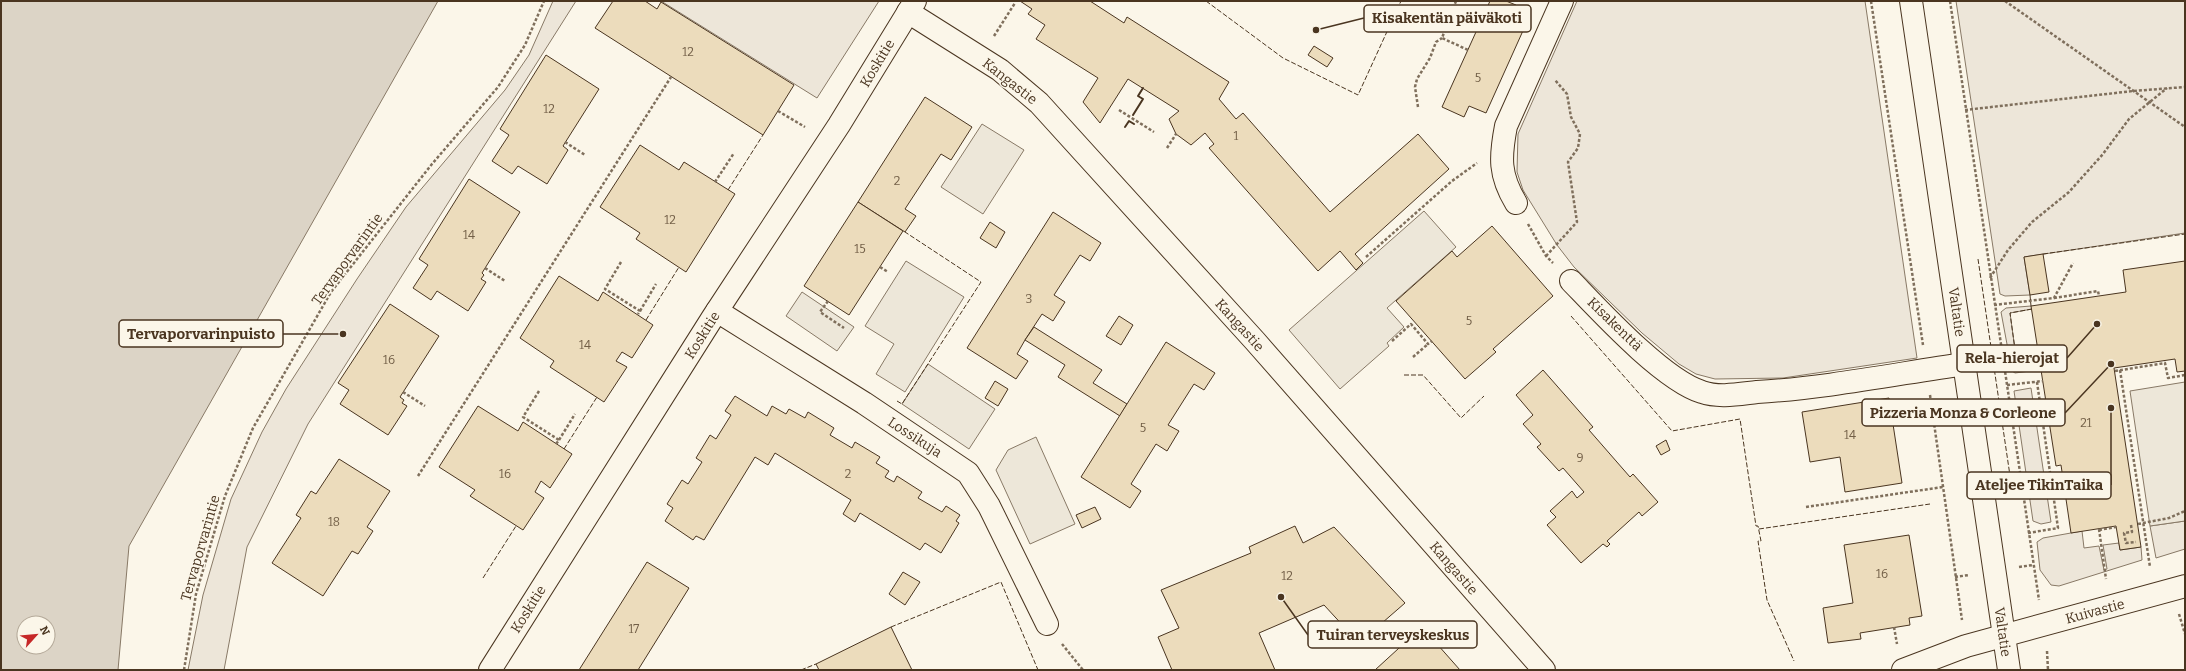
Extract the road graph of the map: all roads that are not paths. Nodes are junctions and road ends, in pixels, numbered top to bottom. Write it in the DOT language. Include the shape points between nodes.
graph roads {
  1 [pos="1562,1"];
  2 [pos="1911,1"];
  3 [pos="912,6"];
  4 [pos="1516,203"];
  5 [pos="1571,281"];
  6 [pos="717,311"];
  7 [pos="1964,364"];
  8 [pos="2185,586"];
  9 [pos="1047,624"];
  10 [pos="2004,636"];
  11 [pos="490,670"];
  12 [pos="1544,670"];
  13 [pos="1903,670"];
  14 [pos="2009,670"];
  1 -- 4 [label="street" via="1506,126 1502,146 1503,176"];
  2 -- 7 [label="street, Valtatie"];
  3 -- 6 [label="street, Koskitie" via="839,125"];
  3 -- 12 [label="street, Kangastie" via="1000,70 1040,103 1255,341"];
  5 -- 7 [label="street, Kisakenttä" via="1669,373 1702,392 1720,395 1786,390"];
  6 -- 9 [label="street, Lossikuja" via="864,403 968,473 989,506"];
  6 -- 11 [label="street, Koskitie"];
  7 -- 10 [label="street, Valtatie"];
  8 -- 10 [label="street, Kuivastie"];
  10 -- 13 [label="street" via="1966,646"];
  10 -- 14 [label="street, Valtatie"];
}
